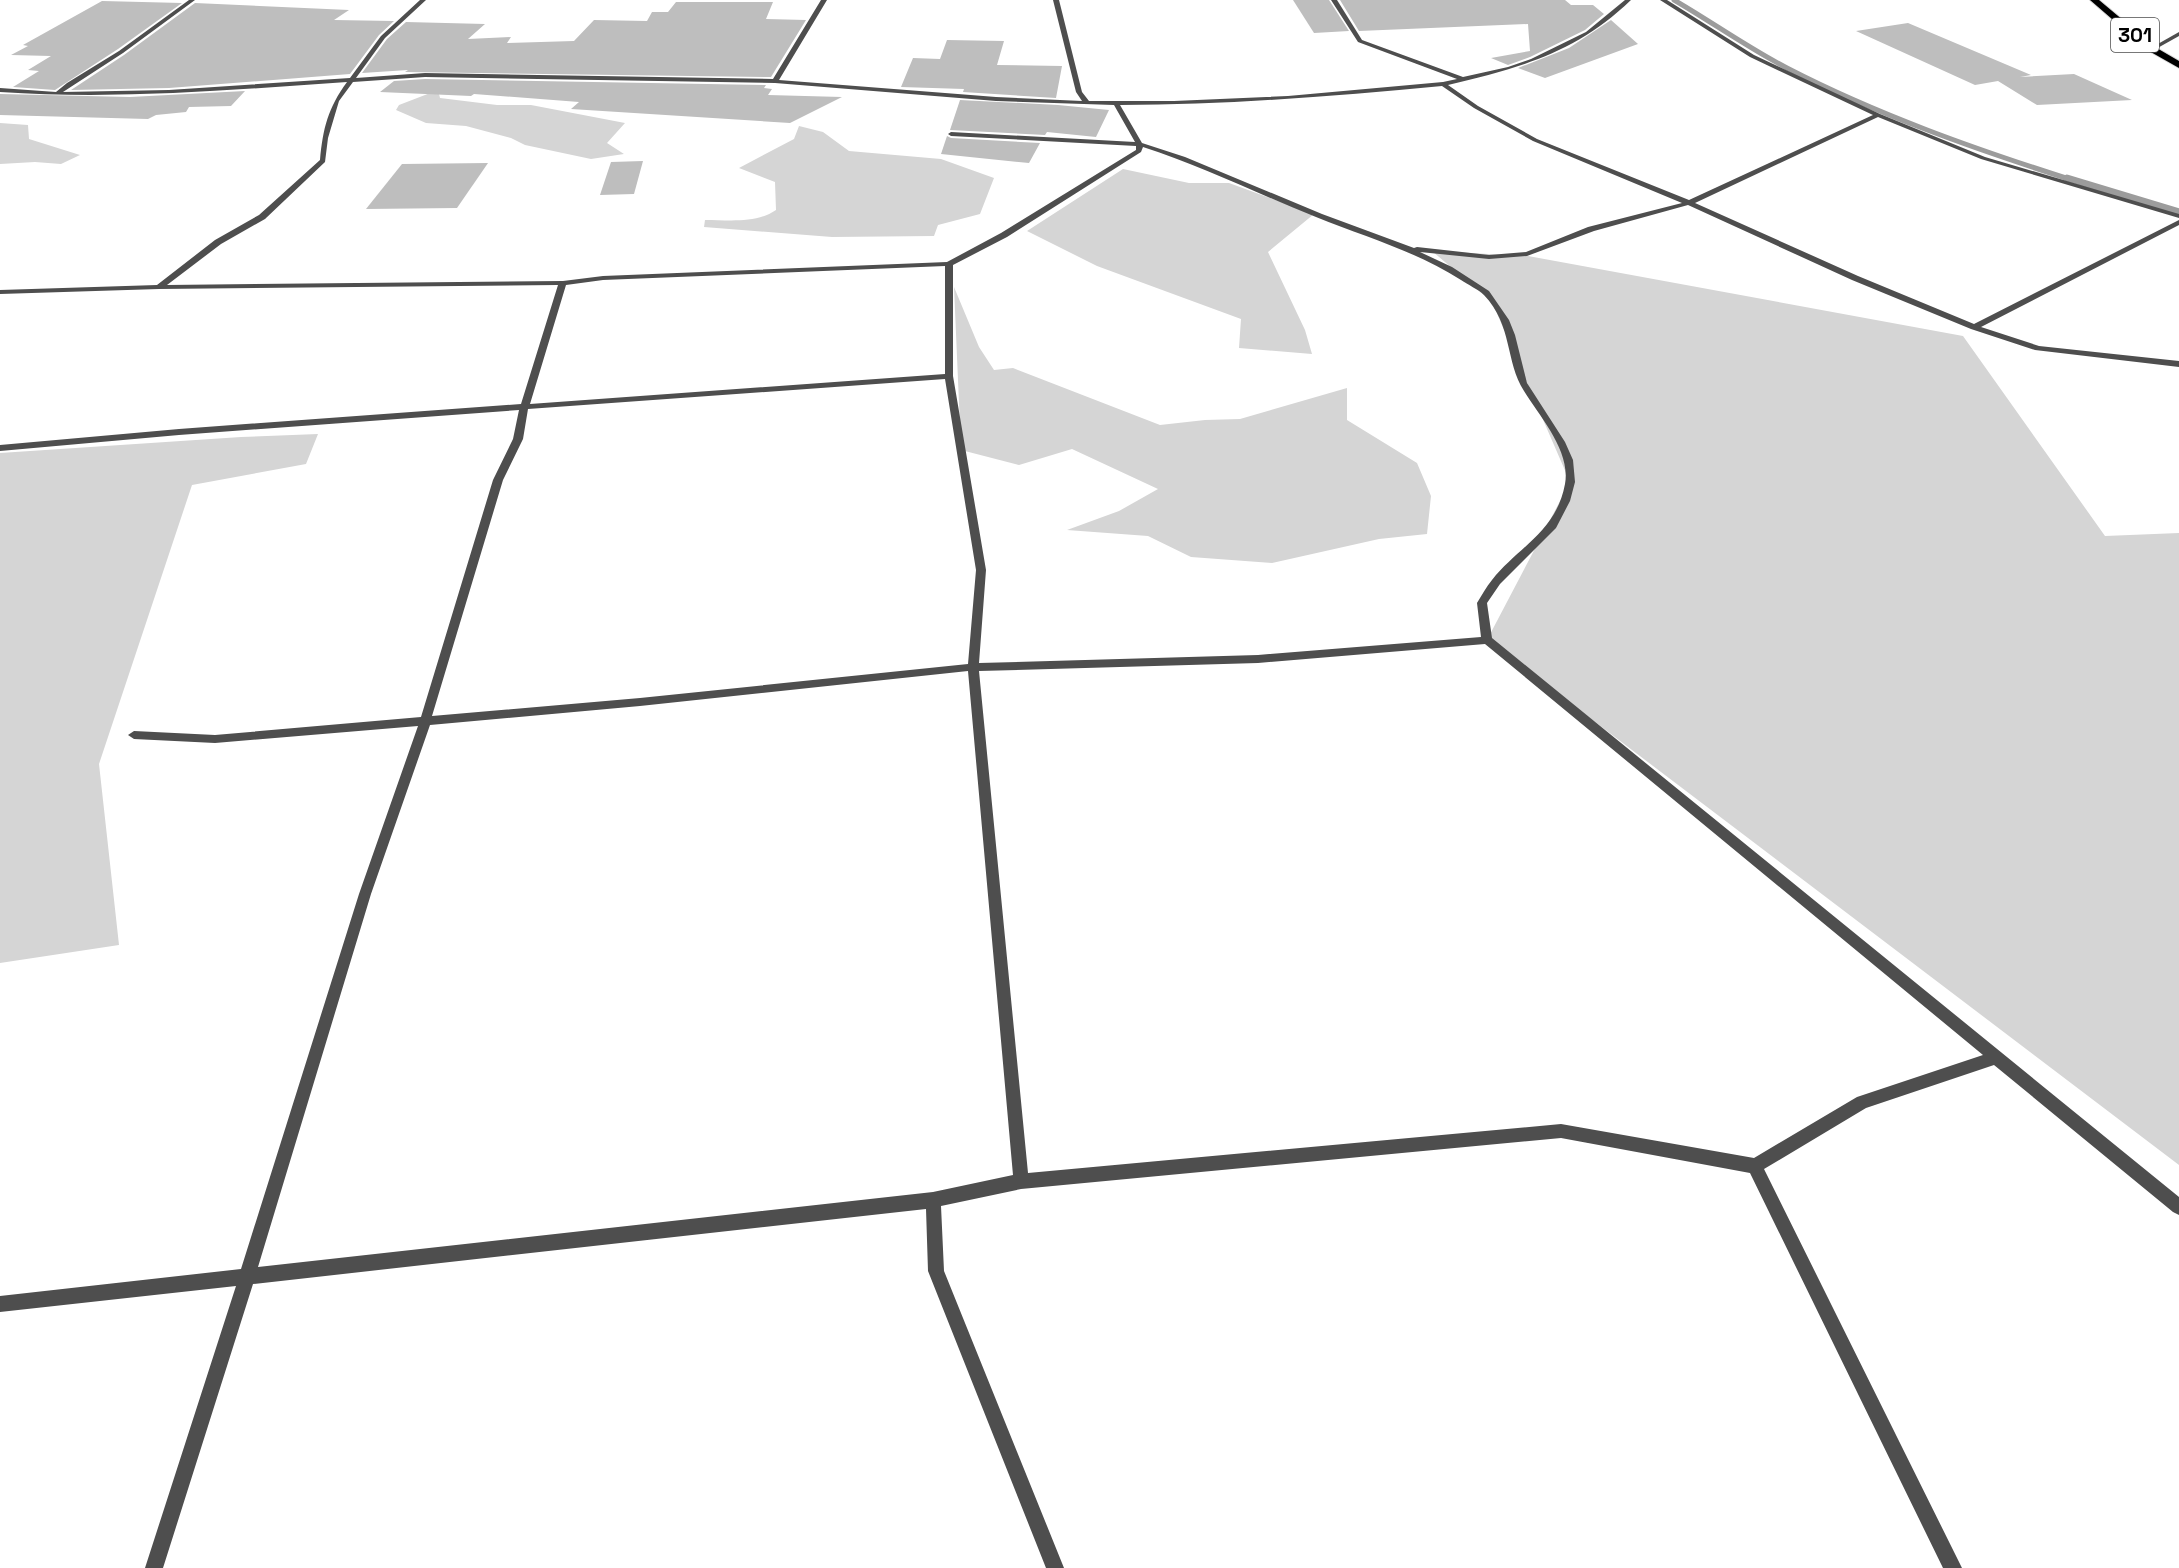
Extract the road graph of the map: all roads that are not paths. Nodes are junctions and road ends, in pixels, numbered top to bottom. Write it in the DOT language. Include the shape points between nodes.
graph roads {
  1 [pos="192,0"];
  2 [pos="423,0"];
  3 [pos="824,0"];
  4 [pos="1056,0"];
  5 [pos="1334,0"];
  6 [pos="1628,0"];
  7 [pos="1662,0"];
  8 [pos="2094,0"];
  9 [pos="2179,34"];
  10 [pos="2152,49"];
  11 [pos="2179,65"];
  12 [pos="1460,78"];
  13 [pos="353,80"];
  14 [pos="775,81"];
  15 [pos="1443,84"];
  16 [pos="0,90"];
  17 [pos="57,94"];
  18 [pos="1087,103"];
  19 [pos="1116,103"];
  20 [pos="1878,115"];
  21 [pos="951,134"];
  22 [pos="1140,144"];
  23 [pos="1689,203"];
  24 [pos="2179,216"];
  25 [pos="2179,222"];
  26 [pos="1407,248"];
  27 [pos="949,264"];
  28 [pos="563,283"];
  29 [pos="159,287"];
  30 [pos="0,292"];
  31 [pos="1974,327"];
  32 [pos="2179,364"];
  33 [pos="949,376"];
  34 [pos="524,408"];
  35 [pos="0,448"];
  36 [pos="1487,640"];
  37 [pos="973,667"];
  38 [pos="425,721"];
  39 [pos="134,735"];
  40 [pos="1998,1057"];
  41 [pos="1755,1166"];
  42 [pos="1022,1181"];
  43 [pos="933,1200"];
  44 [pos="2179,1207"];
  45 [pos="247,1277"];
  46 [pos="0,1304"];
  47 [pos="154,1568"];
  48 [pos="1054,1568"];
  49 [pos="1953,1568"];
  1 -- 17 [label="street"];
  2 -- 13 [label="street" via="383,37"];
  3 -- 14 [label="street"];
  4 -- 18 [label="street" via="1079,92"];
  5 -- 12 [label="street" via="1360,40"];
  6 -- 12 [label="street" via="1588,33 1533,60"];
  7 -- 20 [label="street" via="1752,56"];
  8 -- 10 [label="highway, 301"];
  9 -- 10 [label="street"];
  10 -- 11 [label="highway, 301"];
  12 -- 15 [label="street"];
  13 -- 14 [label="street" via="426,75"];
  13 -- 17 [label="street"];
  13 -- 29 [label="street" via="336,101 323,161 262,217 218,242"];
  14 -- 18 [label="street"];
  15 -- 19 [label="street" via="1288,98"];
  15 -- 23 [label="street" via="1535,140"];
  16 -- 17 [label="street"];
  18 -- 19 [label="street"];
  19 -- 22 [label="street"];
  20 -- 23 [label="street"];
  20 -- 24 [label="street" via="1983,158"];
  21 -- 22 [label="street"];
  22 -- 26 [label="street"];
  22 -- 27 [label="street" via="1139,151 1004,235"];
  23 -- 26 [label="street" via="1591,229 1527,254 1488,257"];
  23 -- 31 [label="street"];
  25 -- 31 [label="street"];
  26 -- 36 [label="street" via="1486,293 1508,328 1523,383 1568,460 1570,482 1551,528 1496,582 1482,603"];
  27 -- 28 [label="street" via="603,278"];
  27 -- 33 [label="street"];
  28 -- 29 [label="street"];
  28 -- 34 [label="street"];
  29 -- 30 [label="street"];
  31 -- 32 [label="street" via="2038,348"];
  33 -- 34 [label="street"];
  33 -- 37 [label="street" via="981,570"];
  34 -- 35 [label="street"];
  34 -- 38 [label="street" via="519,439 498,480"];
  36 -- 37 [label="street" via="1258,660"];
  36 -- 40 [label="street"];
  37 -- 38 [label="street"];
  37 -- 42 [label="street"];
  38 -- 39 [label="street" via="215,739"];
  38 -- 45 [label="street" via="365,894"];
  40 -- 41 [label="street" via="1862,1102"];
  40 -- 44 [label="street"];
  41 -- 42 [label="street" via="1562,1131"];
  41 -- 49 [label="street"];
  42 -- 43 [label="street"];
  43 -- 45 [label="street"];
  43 -- 48 [label="street" via="936,1271"];
  45 -- 46 [label="street"];
  45 -- 47 [label="street"];
}
